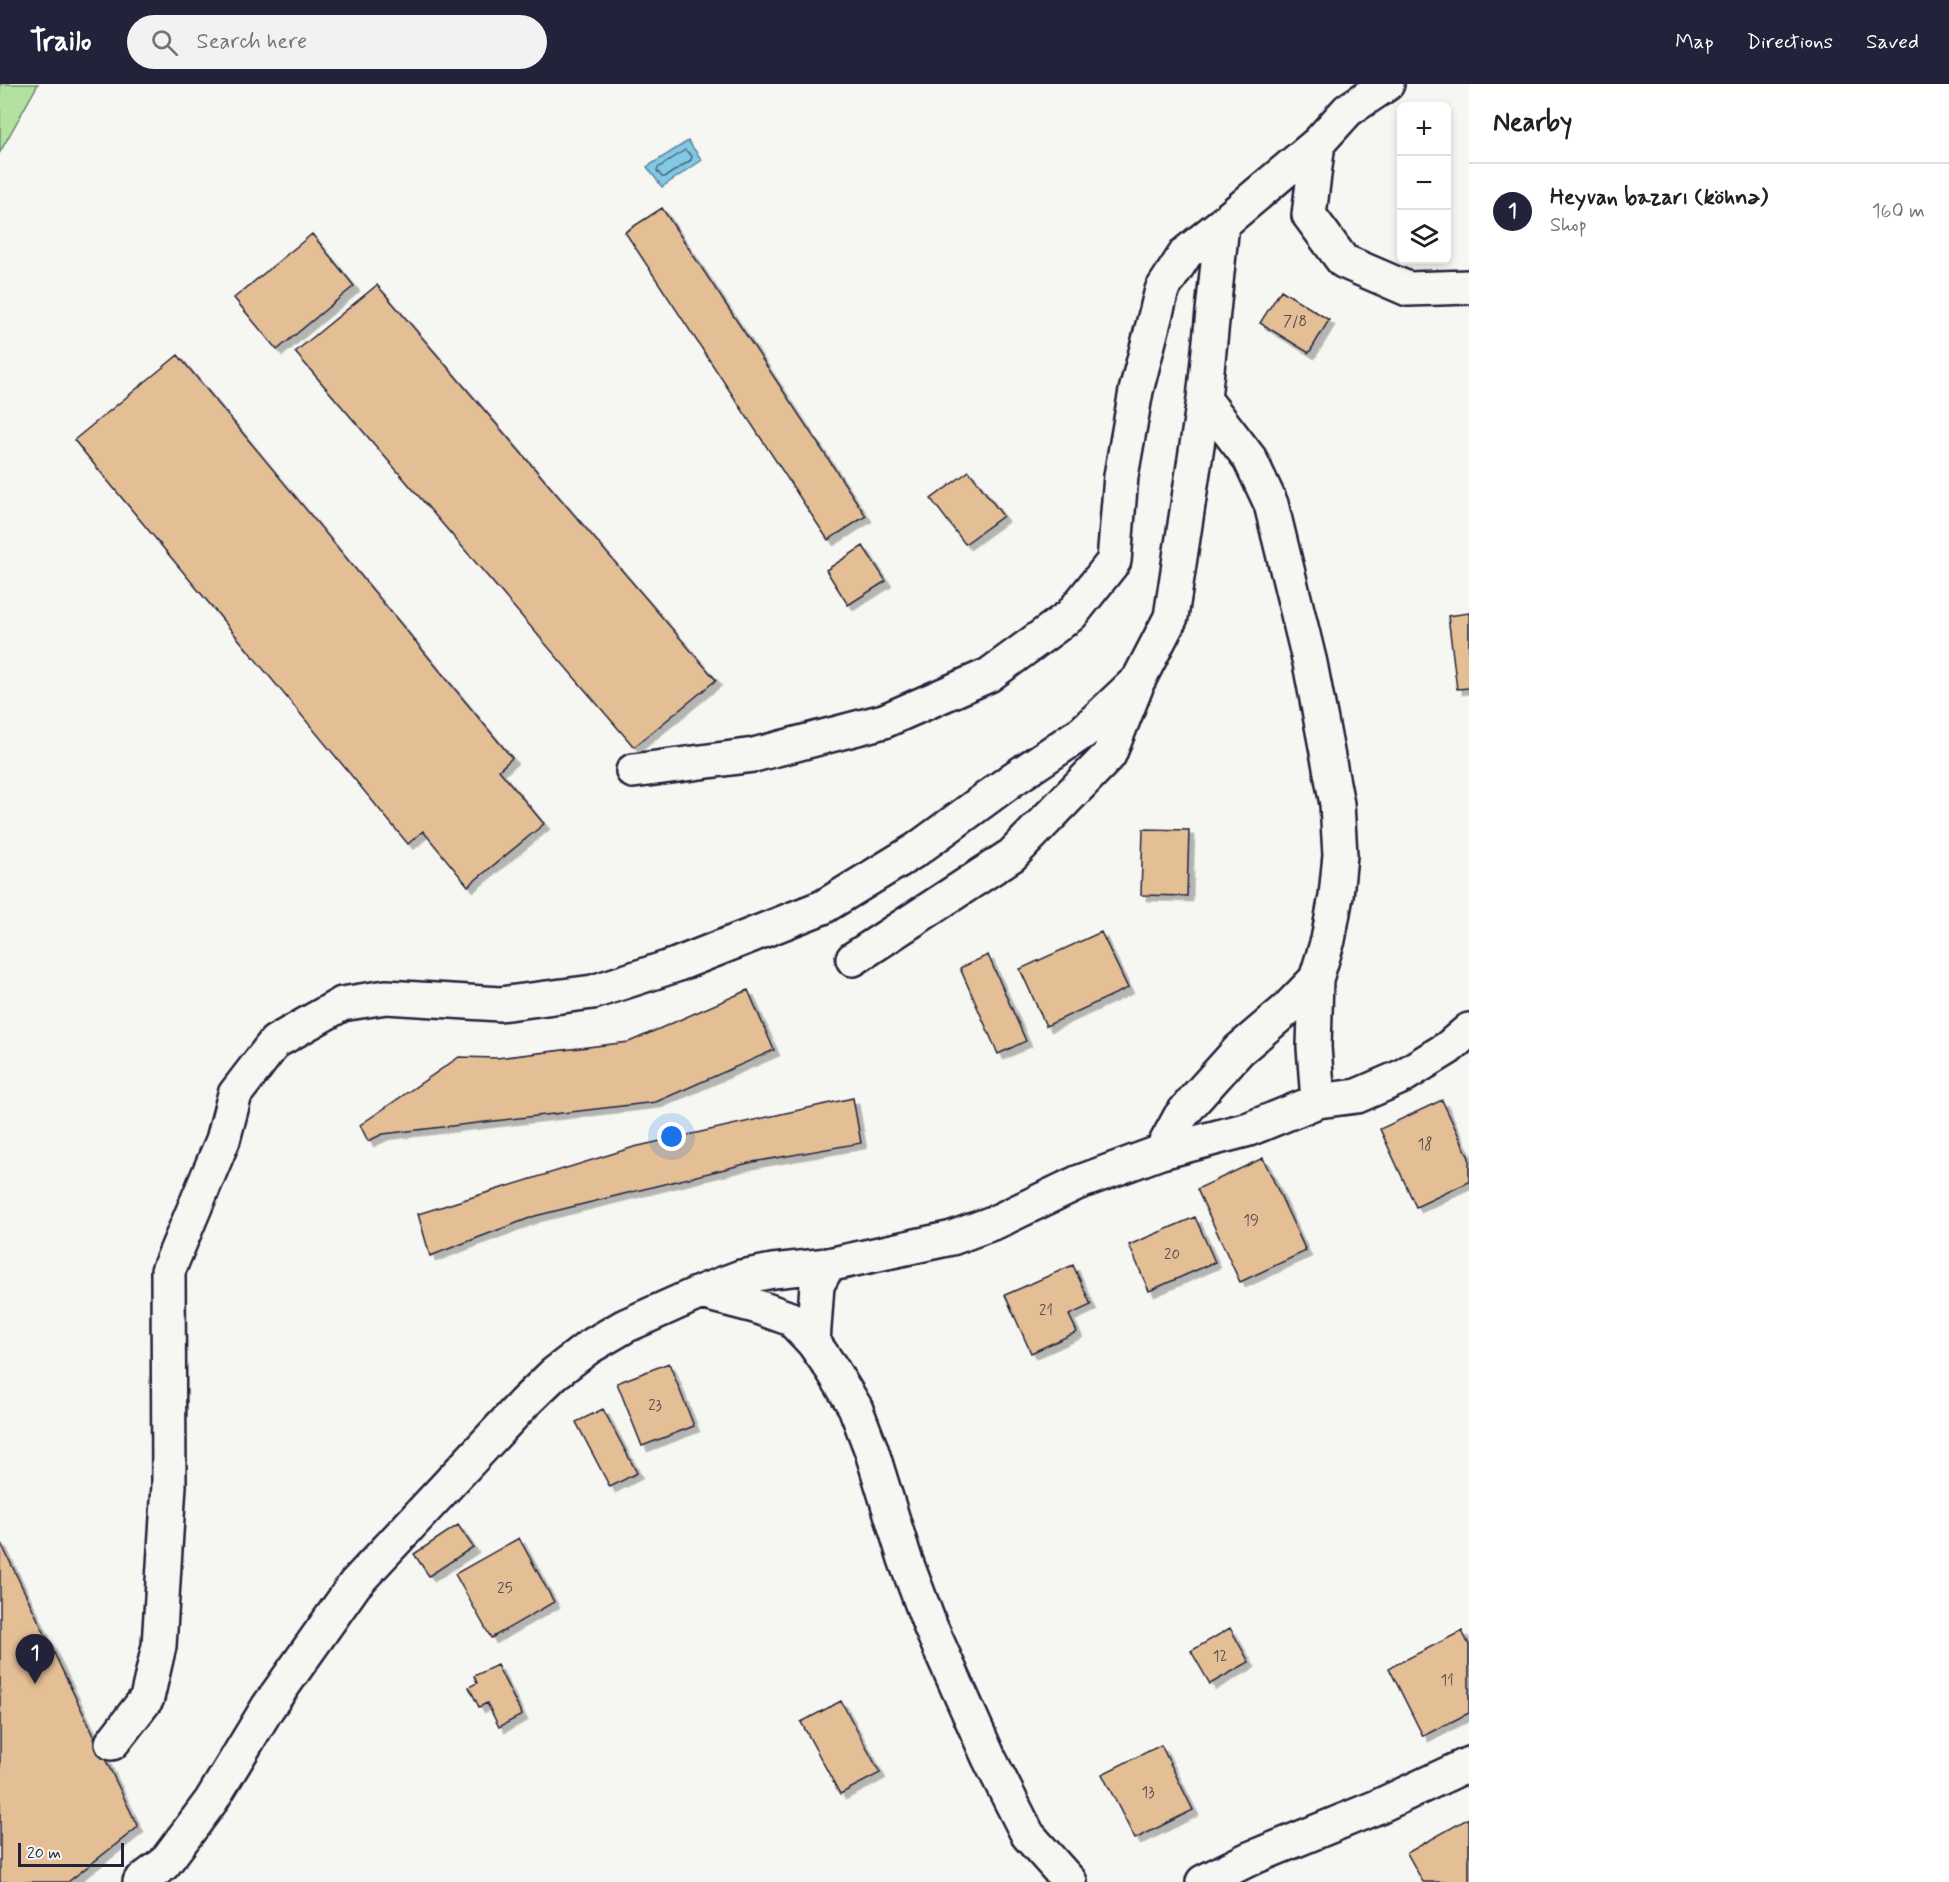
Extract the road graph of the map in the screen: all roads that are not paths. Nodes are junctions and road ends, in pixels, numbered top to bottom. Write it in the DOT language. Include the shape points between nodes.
graph roads {
  1 [pos="1387,84"];
  2 [pos="1318,143"];
  3 [pos="1222,224"];
  4 [pos="1469,286"];
  5 [pos="1204,399"];
  6 [pos="1139,679"];
  7 [pos="633,771"];
  8 [pos="854,958"];
  9 [pos="1316,979"];
  10 [pos="1469,1030"];
  11 [pos="1318,1101"];
  12 [pos="1161,1152"];
  13 [pos="828,1265"];
  14 [pos="701,1292"];
  15 [pos="813,1342"];
  16 [pos="112,1743"];
  17 [pos="1469,1764"];
  18 [pos="140,1882"];
  19 [pos="1070,1882"];
  20 [pos="1203,1882"];
  1 -- 2 [label="street" via="1348,110"];
  2 -- 3 [label="street"];
  2 -- 4 [label="street" via="1309,215 1343,261 1408,289"];
  3 -- 5 [label="street"];
  3 -- 7 [label="street" via="1186,252 1162,290 1134,401 1121,476 1114,561 1071,615 989,675 884,721 754,755"];
  5 -- 6 [label="street" via="1172,617"];
  5 -- 9 [label="street" via="1250,459 1271,504 1314,686 1336,804 1340,855 1328,940"];
  6 -- 8 [label="street" via="1109,756 1012,855"];
  6 -- 16 [label="street" via="1083,732 916,850 823,907 676,965 593,992 500,1004 386,997 342,1004 275,1042 235,1094 223,1140 168,1271 170,1485 159,1646 147,1698"];
  9 -- 11 [label="street" via="1314,1047"];
  9 -- 12 [label="street" via="1239,1050 1194,1100"];
  10 -- 11 [label="street" via="1401,1077 1358,1096"];
  11 -- 12 [label="street" via="1249,1129"];
  12 -- 13 [label="street" via="1077,1183 952,1238"];
  13 -- 14 [label="street" via="773,1270"];
  13 -- 15 [label="street" via="817,1285"];
  14 -- 15 [label="street" via="791,1319"];
  14 -- 18 [label="street" via="635,1321 589,1347 524,1402 355,1584 268,1707 211,1801 164,1864"];
  15 -- 19 [label="street" via="855,1407 931,1628 989,1758 1028,1835"];
  17 -- 20 [label="street"];
}
